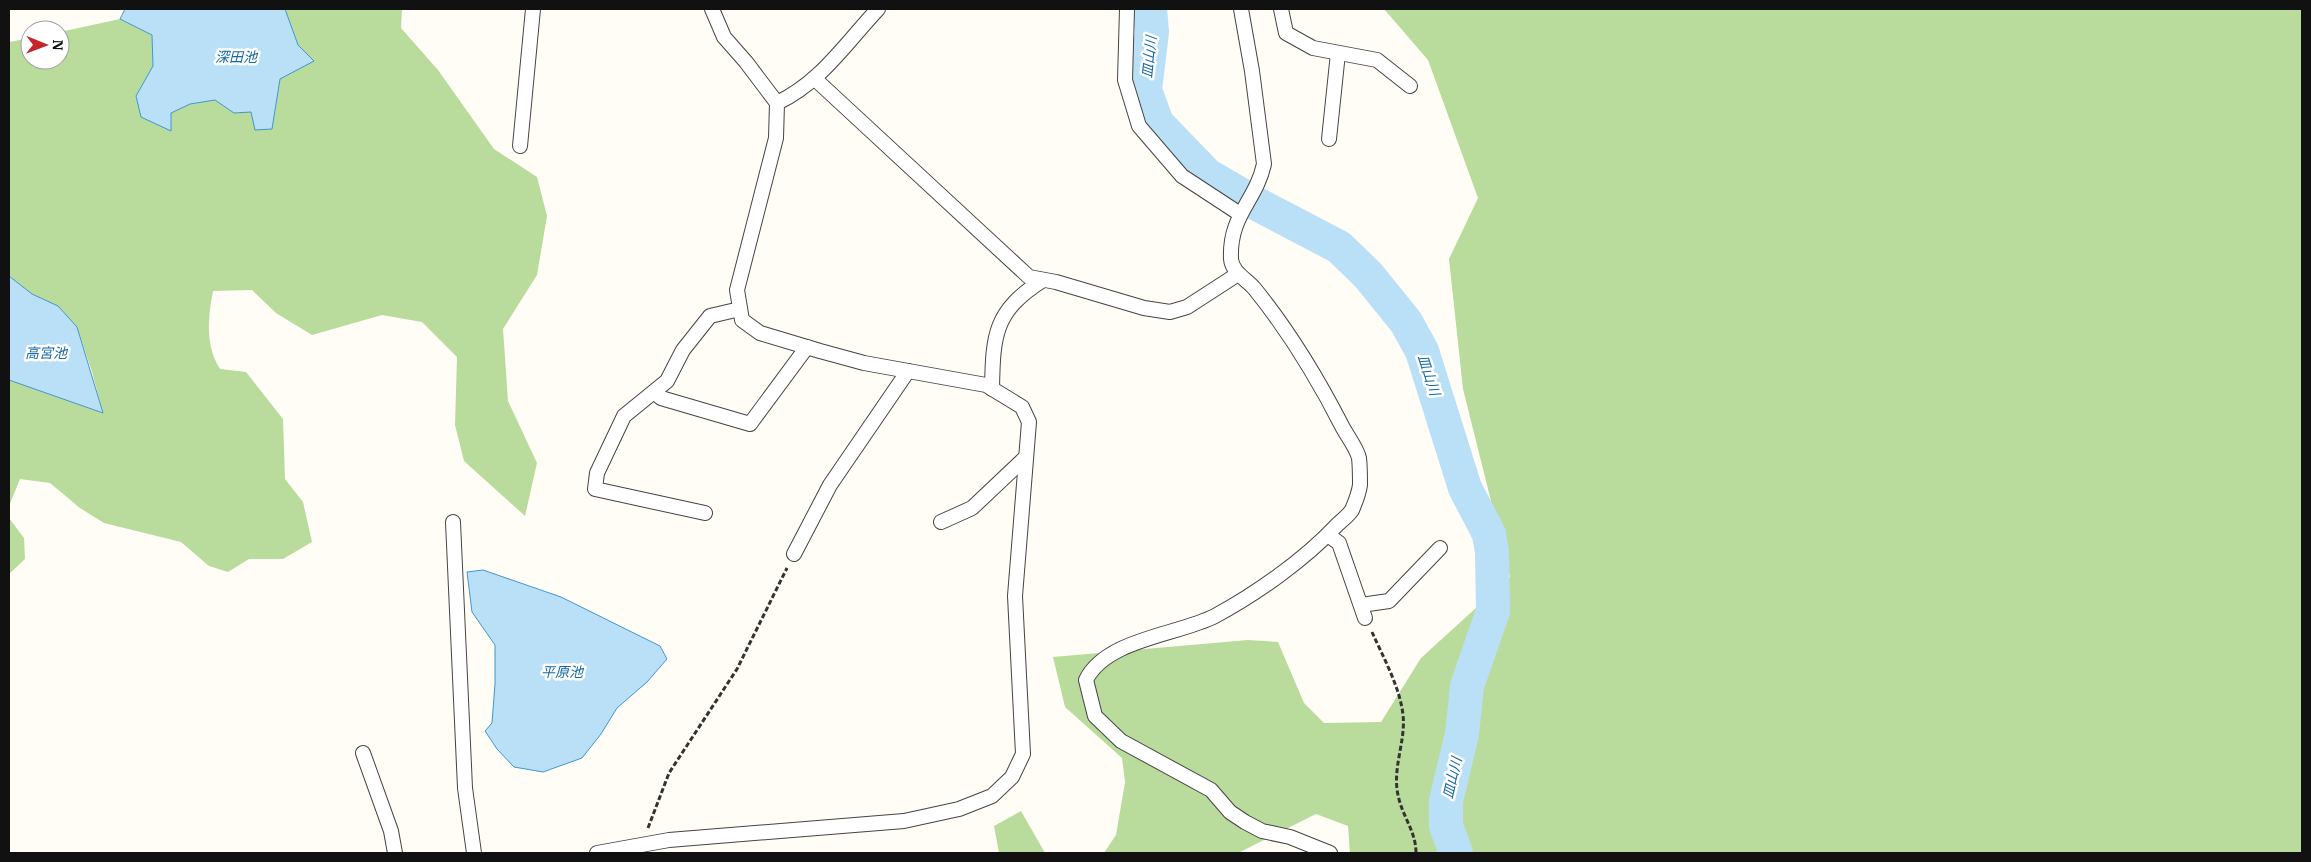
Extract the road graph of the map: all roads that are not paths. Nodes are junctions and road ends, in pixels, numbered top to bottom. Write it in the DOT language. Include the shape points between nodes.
graph roads {
  1 [pos="533,9"];
  2 [pos="712,9"];
  3 [pos="878,9"];
  4 [pos="1127,9"];
  5 [pos="1241,9"];
  6 [pos="1281,9"];
  7 [pos="1338,53"];
  8 [pos="815,79"];
  9 [pos="1410,86"];
  10 [pos="777,103"];
  11 [pos="1329,139"];
  12 [pos="520,146"];
  13 [pos="1240,214"];
  14 [pos="1238,274"];
  15 [pos="1043,280"];
  16 [pos="740,309"];
  17 [pos="807,347"];
  18 [pos="908,371"];
  19 [pos="992,389"];
  20 [pos="654,392"];
  21 [pos="1026,457"];
  22 [pos="705,513"];
  23 [pos="453,522"];
  24 [pos="941,522"];
  25 [pos="1328,535"];
  26 [pos="1440,548"];
  27 [pos="794,554"];
  28 [pos="363,753"];
  29 [pos="395,853"];
  30 [pos="474,853"];
  31 [pos="597,853"];
  32 [pos="1330,853"];
  1 -- 12 [label="street"];
  2 -- 10 [label="street" via="724,37"];
  3 -- 8 [label="street"];
  4 -- 13 [label="street" via="1125,80 1139,126 1182,176"];
  5 -- 13 [label="street" via="1264,164"];
  6 -- 7 [label="street" via="1286,33 1314,48"];
  7 -- 9 [label="street" via="1377,60"];
  7 -- 11 [label="street"];
  8 -- 10 [label="street"];
  8 -- 15 [label="street" via="1029,277"];
  10 -- 16 [label="street" via="776,138 737,290"];
  13 -- 14 [label="street" via="1232,237 1232,262"];
  14 -- 15 [label="street" via="1188,307 1170,312"];
  14 -- 25 [label="street" via="1253,286 1286,333 1323,390 1359,457 1360,485 1351,511"];
  15 -- 19 [label="street" via="1007,309 997,330"];
  16 -- 17 [label="street" via="742,320 760,333"];
  16 -- 20 [label="street" via="710,316 683,350 667,381"];
  17 -- 18 [label="street"];
  17 -- 20 [label="street" via="750,424 661,398"];
  18 -- 19 [label="street"];
  18 -- 27 [label="street" via="830,485"];
  19 -- 21 [label="street" via="1022,407 1029,422"];
  20 -- 22 [label="street" via="624,416 597,473 595,489"];
  21 -- 24 [label="street" via="972,508"];
  21 -- 31 [label="street" via="1015,596 1024,754 1012,777 992,796 958,809 904,821 669,840"];
  23 -- 30 [label="street" via="465,788"];
  25 -- 26 [label="street" via="1339,543 1363,611 1389,601"];
  25 -- 32 [label="street" via="1288,569 1214,616 1124,648 1092,668 1086,680 1095,716 1121,741 1211,790 1230,812 1245,822 1262,831 1290,836"];
  28 -- 29 [label="street" via="391,831"];
}
